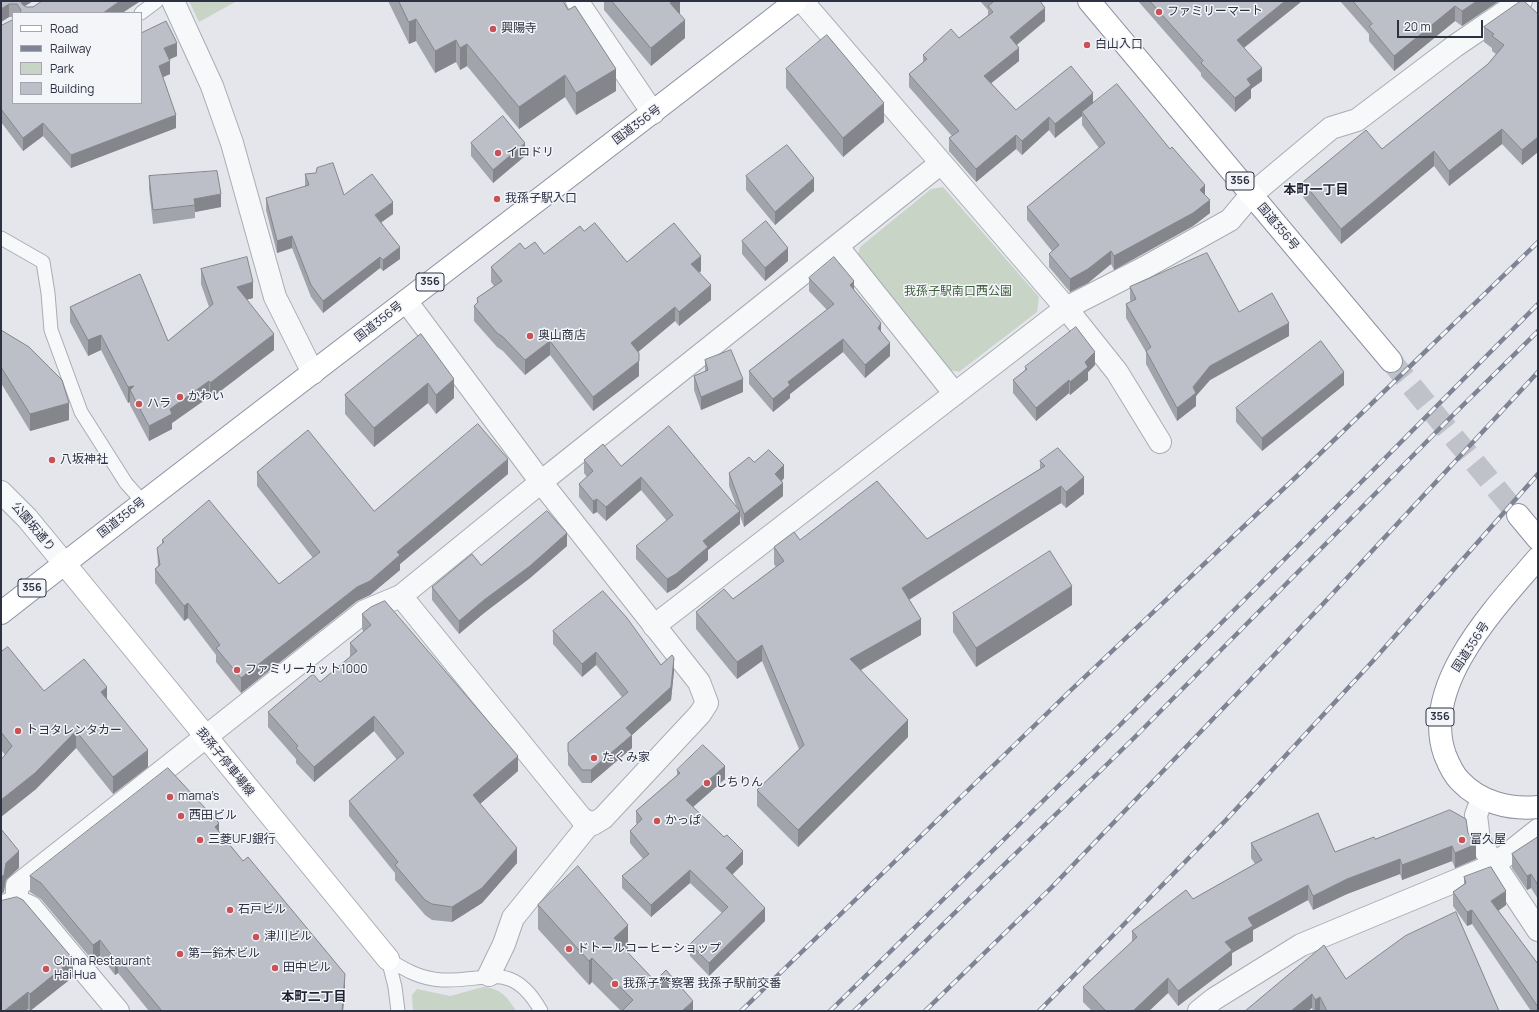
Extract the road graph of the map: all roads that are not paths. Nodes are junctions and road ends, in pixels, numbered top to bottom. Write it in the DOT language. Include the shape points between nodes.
graph roads {
  1 [pos="157,1"];
  2 [pos="174,1"];
  3 [pos="577,1"];
  4 [pos="796,1"];
  5 [pos="802,1"];
  6 [pos="1089,1"];
  7 [pos="1520,1"];
  8 [pos="142,12"];
  9 [pos="653,113"];
  10 [pos="941,163"];
  11 [pos="1251,195"];
  12 [pos="1,238"];
  13 [pos="837,246"];
  14 [pos="406,301"];
  15 [pos="1066,308"];
  16 [pos="1391,361"];
  17 [pos="313,372"];
  18 [pos="955,394"];
  19 [pos="1160,442"];
  20 [pos="541,482"];
  21 [pos="1,492"];
  22 [pos="143,502"];
  23 [pos="1518,515"];
  24 [pos="1538,539"];
  25 [pos="1538,558"];
  26 [pos="64,563"];
  27 [pos="401,596"];
  28 [pos="1,613"];
  29 [pos="654,626"];
  30 [pos="205,737"];
  31 [pos="1482,799"];
  32 [pos="1538,807"];
  33 [pos="590,823"];
  34 [pos="1538,830"];
  35 [pos="1494,865"];
  36 [pos="9,904"];
  37 [pos="1538,930"];
  38 [pos="388,959"];
  39 [pos="489,975"];
  40 [pos="1214,1007"];
  41 [pos="118,1011"];
  42 [pos="398,1011"];
  43 [pos="541,1011"];
  1 -- 8 [label="lane"];
  2 -- 17 [label="street" via="212,86 229,136 274,297"];
  3 -- 9 [label="street"];
  4 -- 9 [label="main road, 国道356号 / 356"];
  5 -- 10 [label="street"];
  6 -- 11 [label="main road, 国道356号 / 356"];
  7 -- 11 [label="street" via="1357,120 1331,128"];
  9 -- 14 [label="main road, 国道356号 / 356"];
  10 -- 13 [label="street"];
  10 -- 15 [label="street"];
  11 -- 15 [label="street" via="1230,220"];
  11 -- 16 [label="main road, 国道356号 / 356"];
  12 -- 22 [label="lane" via="43,262 51,330 80,412 126,483"];
  13 -- 18 [label="street"];
  13 -- 20 [label="street"];
  14 -- 17 [label="main road, 国道356号 / 356"];
  14 -- 20 [label="street"];
  15 -- 18 [label="street"];
  15 -- 19 [label="street" via="1117,372"];
  17 -- 22 [label="main road, 国道356号 / 356"];
  18 -- 29 [label="street"];
  20 -- 27 [label="street"];
  20 -- 29 [label="street"];
  21 -- 26 [label="street, 公園坂通り" via="27,518"];
  22 -- 26 [label="main road, 国道356号 / 356"];
  23 -- 24 [label="main road"];
  25 -- 31 [label="main road, 国道356号 / 356" via="1474,638 1458,662 1444,696 1440,714 1440,735 1451,769 1465,786"];
  26 -- 28 [label="main road, 国道356号 / 356"];
  26 -- 30 [label="main road, 我孫子停車場線"];
  27 -- 30 [label="street" via="366,611"];
  27 -- 33 [label="street" via="579,816"];
  29 -- 33 [label="street" via="699,682 707,703 700,714 603,818 593,824"];
  30 -- 36 [label="street" via="17,886"];
  30 -- 38 [label="main road, 我孫子停車場線"];
  31 -- 32 [label="main road, 国道356号 / 356" via="1510,806"];
  31 -- 35 [label="street" via="1476,815 1479,841"];
  33 -- 39 [label="street" via="513,918"];
  34 -- 35 [label="street"];
  35 -- 37 [label="street"];
  35 -- 40 [label="street" via="1301,945"];
  36 -- 41 [label="street" via="31,907"];
  38 -- 39 [label="lane" via="426,978 460,980"];
  38 -- 42 [label="lane" via="396,987"];
  39 -- 43 [label="lane" via="504,977 519,985 532,997"];
}
